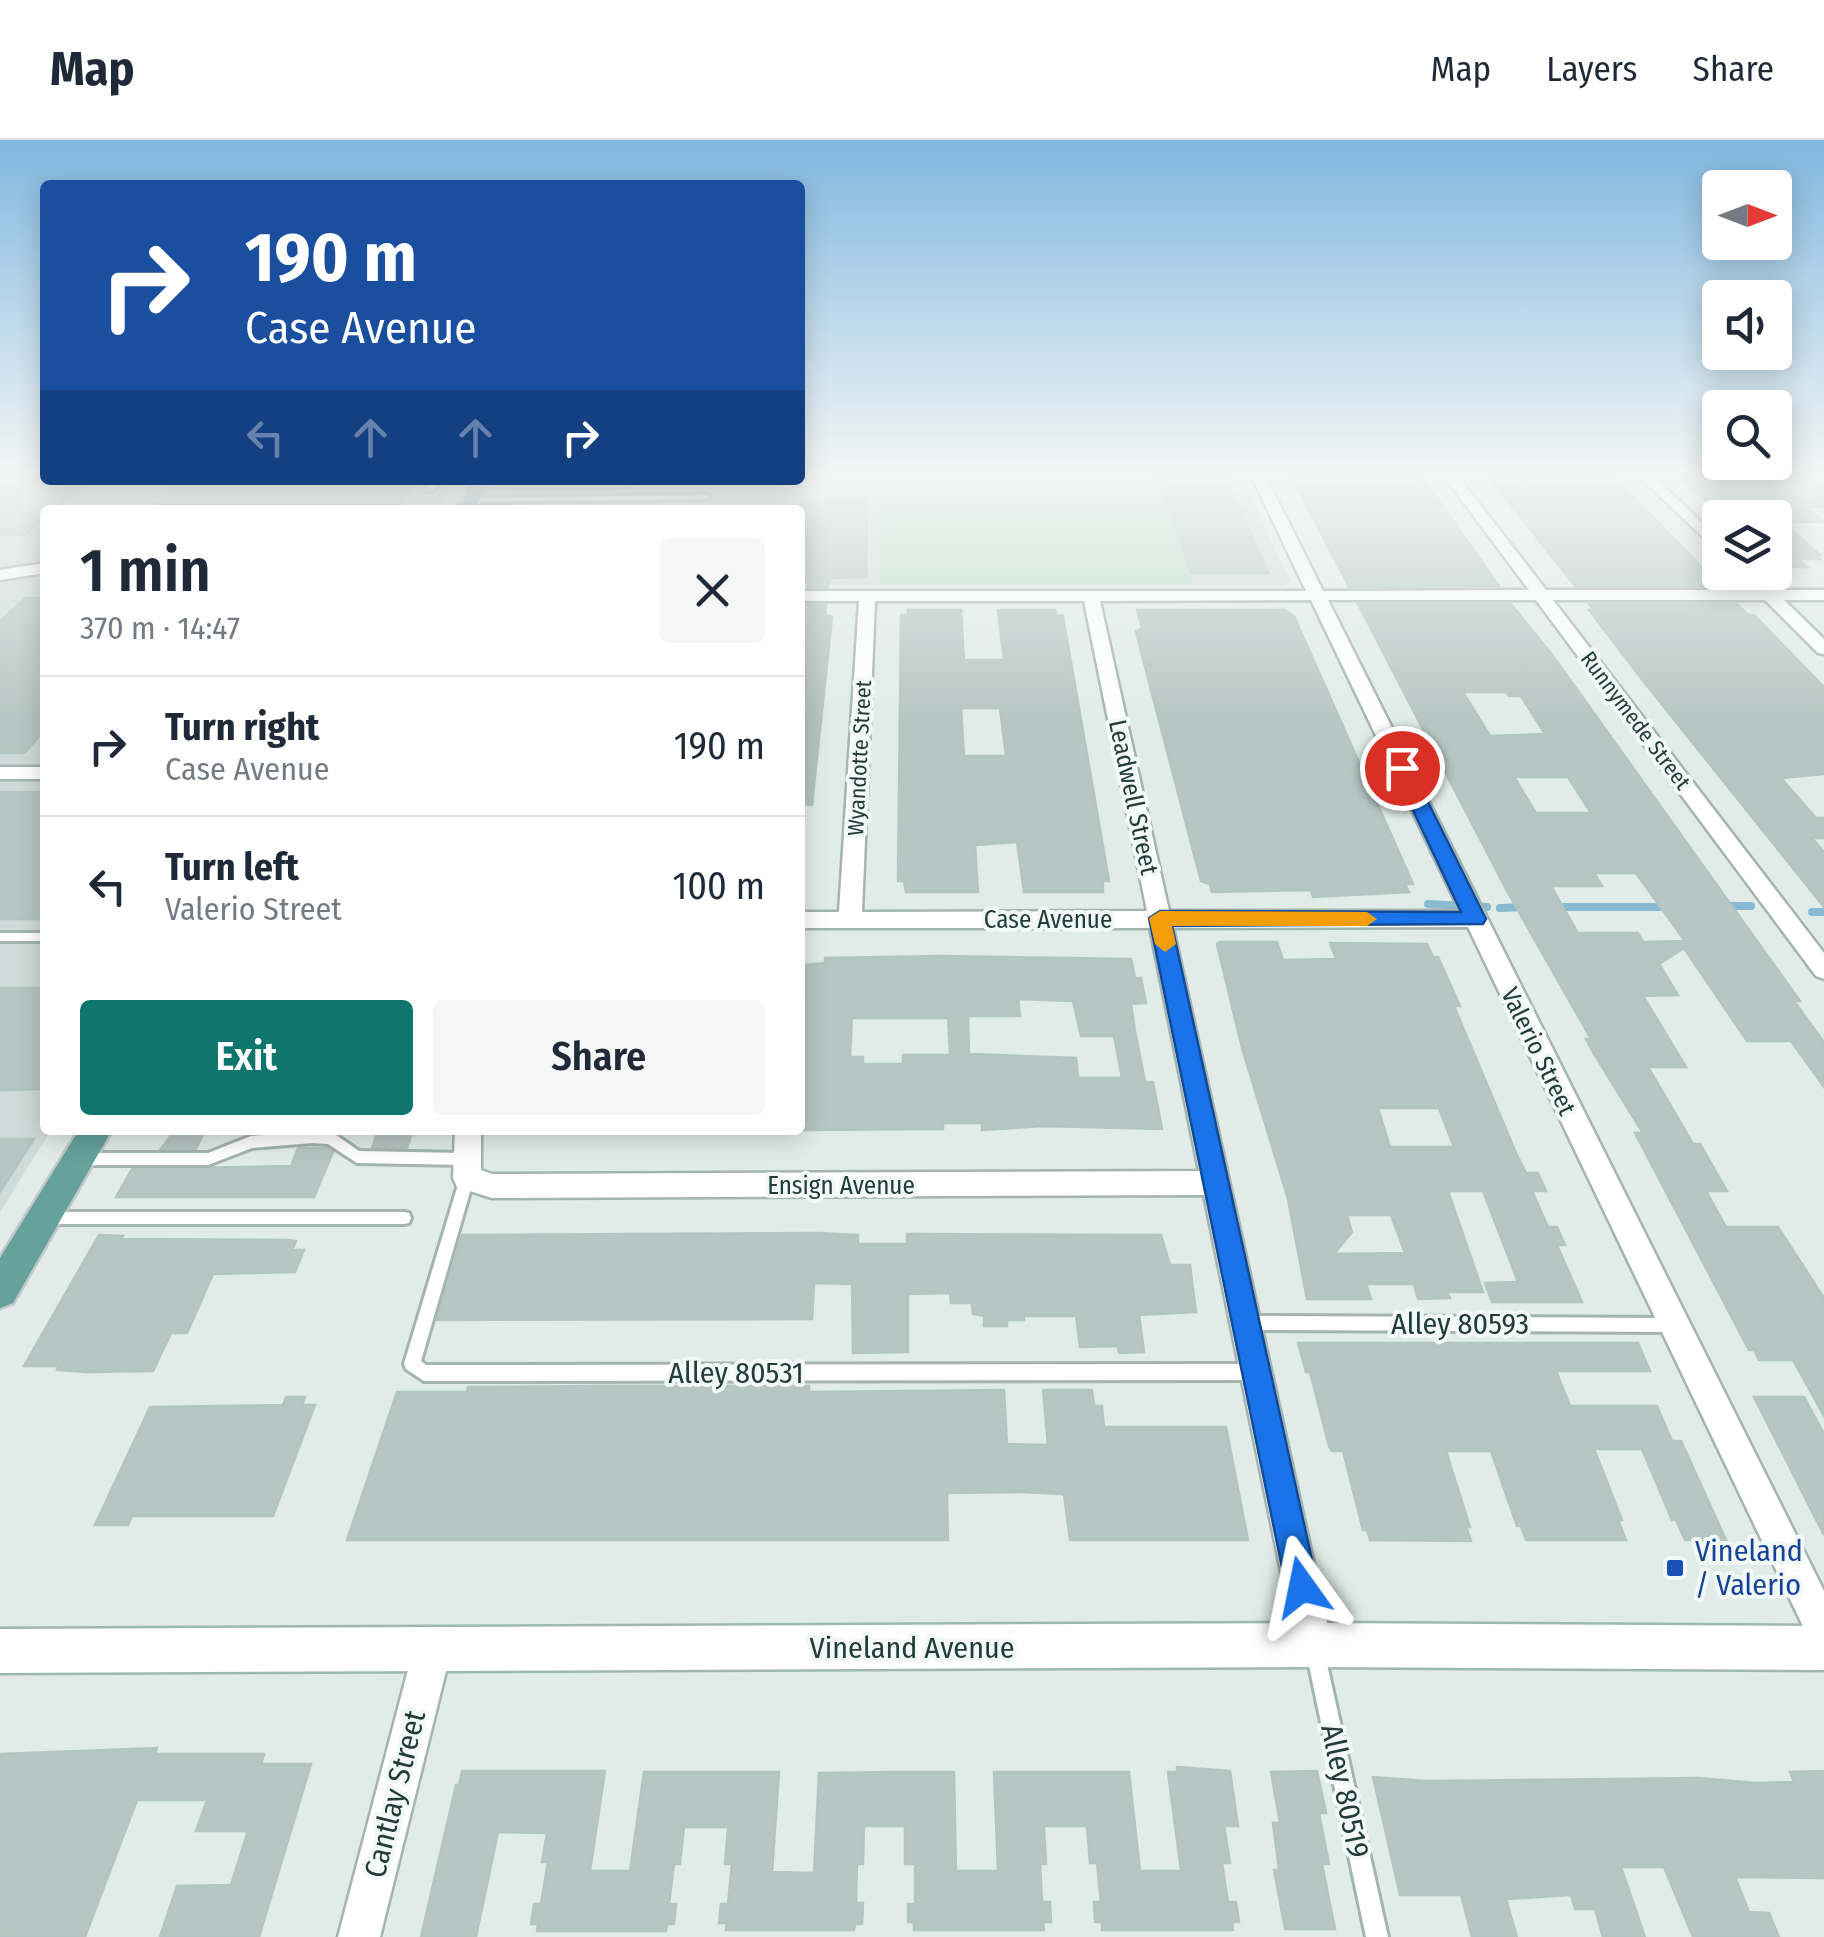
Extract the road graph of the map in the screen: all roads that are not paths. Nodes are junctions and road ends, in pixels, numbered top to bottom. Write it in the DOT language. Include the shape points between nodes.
graph roads {
  1 [pos="1297,555"];
  2 [pos="1511,555"];
  3 [pos="40,569"];
  4 [pos="0,574"];
  5 [pos="1765,590"];
  6 [pos="1770,595"];
  7 [pos="1824,595"];
  8 [pos="805,596"];
  9 [pos="868,596"];
  10 [pos="1090,596"];
  11 [pos="1317,596"];
  12 [pos="1542,596"];
  13 [pos="1824,649"];
  14 [pos="0,773"];
  15 [pos="40,773"];
  16 [pos="1160,918"];
  17 [pos="1475,919"];
  18 [pos="805,920"];
  19 [pos="850,920"];
  20 [pos="0,936"];
  21 [pos="40,937"];
  22 [pos="1824,970"];
  23 [pos="468,1135"];
  24 [pos="87,1145"];
  25 [pos="467,1168"];
  26 [pos="1216,1183"];
  27 [pos="44,1218"];
  28 [pos="404,1218"];
  29 [pos="0,1291"];
  30 [pos="1246,1323"];
  31 [pos="1674,1325"];
  32 [pos="1256,1372"];
  33 [pos="1824,1630"];
  34 [pos="1314,1645"];
  35 [pos="1824,1648"];
  36 [pos="0,1651"];
  37 [pos="432,1651"];
  38 [pos="359,1937"];
  39 [pos="1377,1937"];
  1 -- 11 [label="street, Valerio Street"];
  2 -- 12 [label="street, Runnymede Street"];
  3 -- 4 [label="street"];
  5 -- 6 [label="street"];
  6 -- 7 [label="street"];
  6 -- 12 [label="street"];
  6 -- 13 [label="street"];
  8 -- 9 [label="street"];
  9 -- 10 [label="street"];
  9 -- 19 [label="street, Wyandotte Street"];
  10 -- 11 [label="street"];
  10 -- 16 [label="street, Leadwell Street"];
  11 -- 12 [label="street"];
  11 -- 17 [label="street, Valerio Street"];
  12 -- 22 [label="street, Runnymede Street"];
  14 -- 15 [label="street"];
  16 -- 17 [label="street, Case Avenue"];
  16 -- 19 [label="street, Case Avenue"];
  16 -- 26 [label="street, Leadwell Street"];
  17 -- 31 [label="street, Valerio Street"];
  18 -- 19 [label="street, Case Avenue"];
  20 -- 21 [label="lane"];
  23 -- 25 [label="street"];
  24 -- 25 [label="lane" via="208,1159 251,1142 331,1138 357,1158"];
  24 -- 27 [label="main road"];
  25 -- 26 [label="street, Ensign Avenue" via="492,1186"];
  25 -- 32 [label="lane, Alley 80531" via="412,1364 424,1373"];
  26 -- 30 [label="street, Leadwell Street"];
  27 -- 28 [label="lane"];
  27 -- 29 [label="main road"];
  30 -- 31 [label="lane, Alley 80593"];
  30 -- 32 [label="street, Leadwell Street"];
  31 -- 33 [label="street, Valerio Street"];
  32 -- 34 [label="street, Leadwell Street"];
  34 -- 35 [label="main road, Vineland Avenue"];
  34 -- 37 [label="main road, Vineland Avenue"];
  34 -- 39 [label="lane, Alley 80519"];
  36 -- 37 [label="main road, Vineland Avenue"];
  37 -- 38 [label="street, Cantlay Street"];
}
